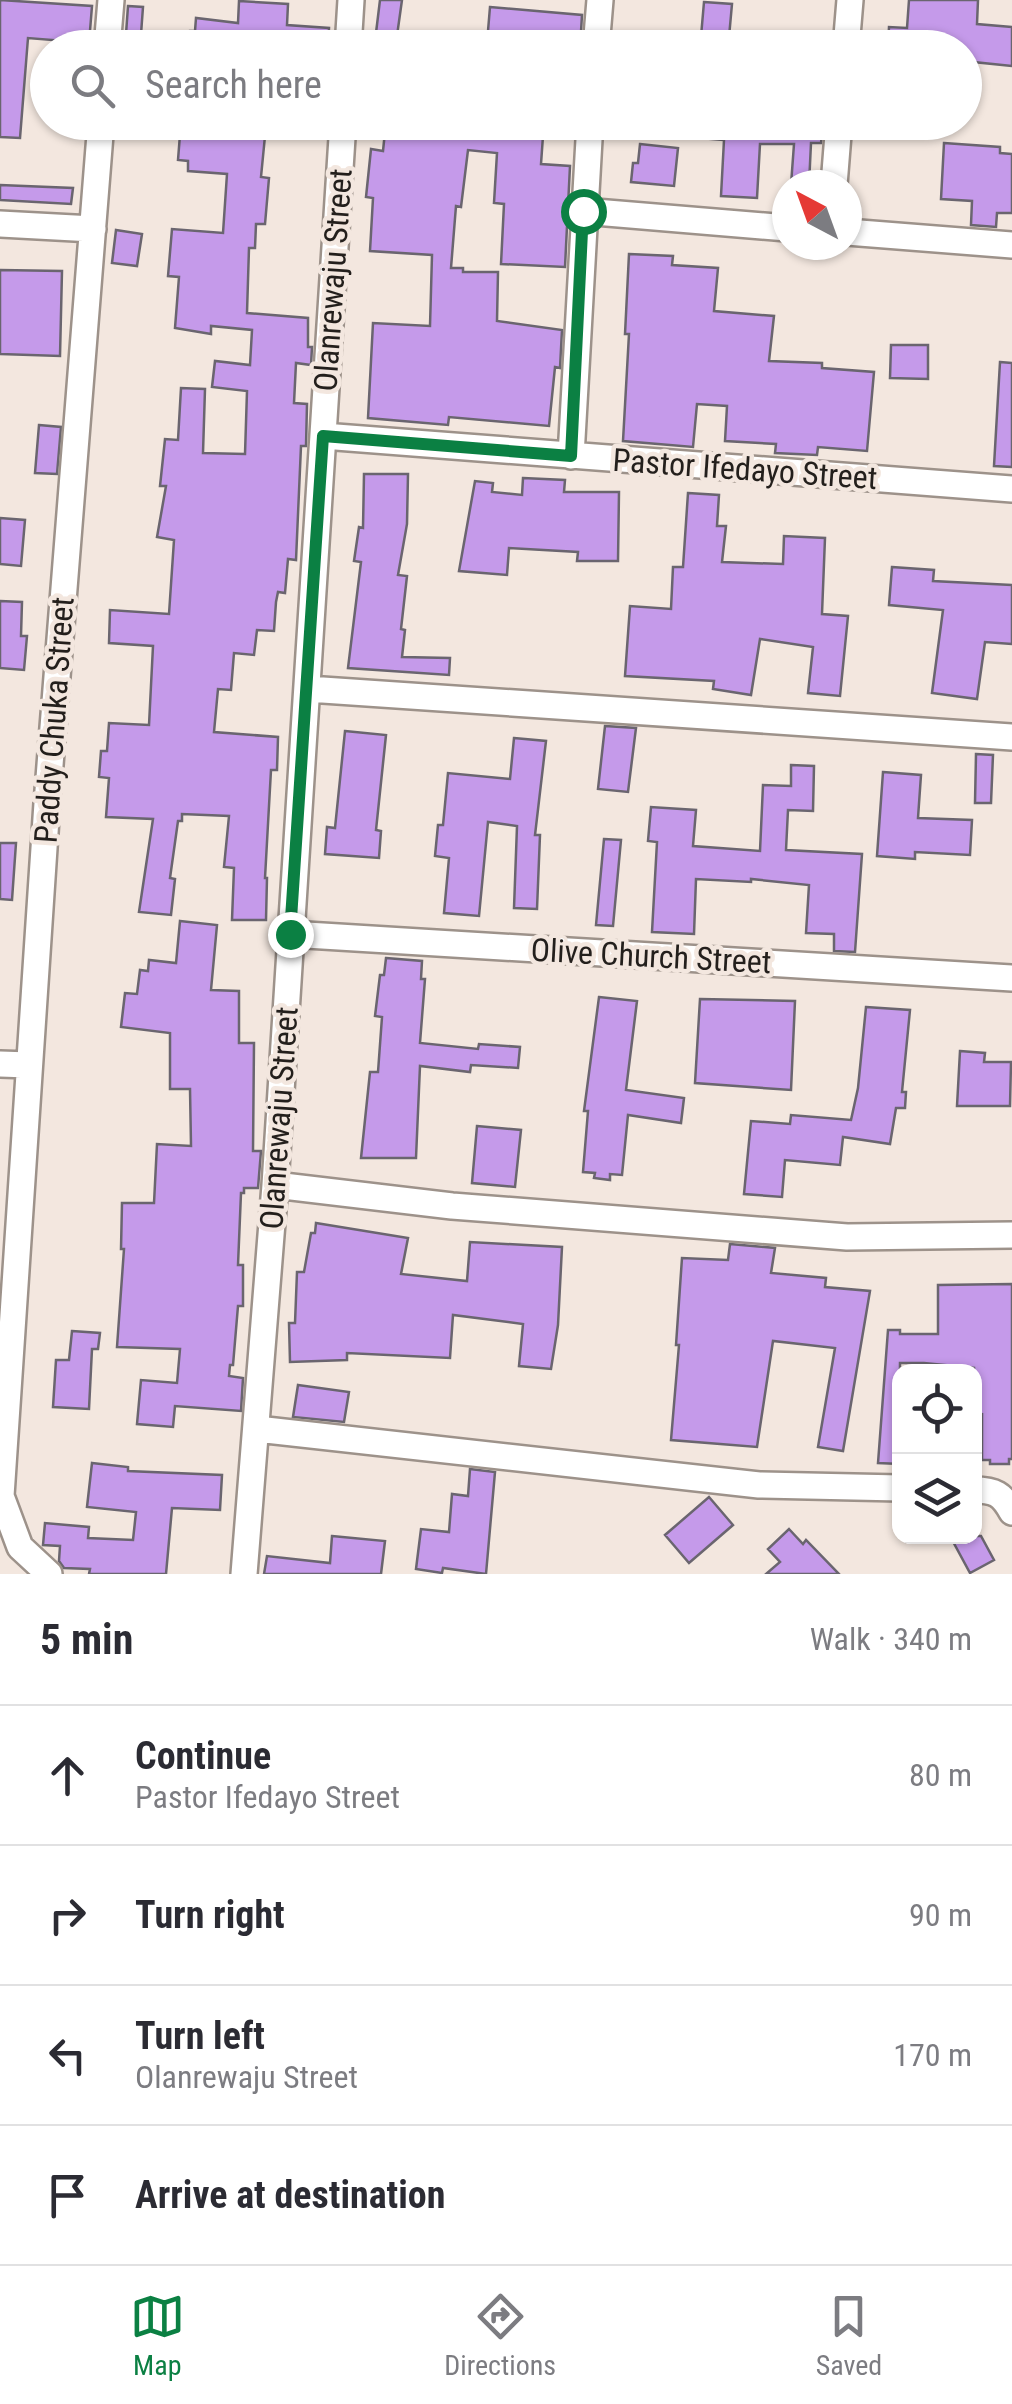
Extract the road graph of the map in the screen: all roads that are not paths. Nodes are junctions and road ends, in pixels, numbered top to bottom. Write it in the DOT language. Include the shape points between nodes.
graph roads {
  1 [pos="111,0"];
  2 [pos="351,0"];
  3 [pos="600,0"];
  4 [pos="850,0"];
  5 [pos="108,30"];
  6 [pos="349,30"];
  7 [pos="598,30"];
  8 [pos="848,30"];
  9 [pos="100,140"];
  10 [pos="342,140"];
  11 [pos="589,140"];
  12 [pos="838,140"];
  13 [pos="835,170"];
  14 [pos="583,211"];
  15 [pos="0,224"];
  16 [pos="772,227"];
  17 [pos="93,229"];
  18 [pos="862,233"];
  19 [pos="1012,245"];
  20 [pos="323,436"];
  21 [pos="571,456"];
  22 [pos="1012,489"];
  23 [pos="308,690"];
  24 [pos="1012,736"];
  25 [pos="290,934"];
  26 [pos="1012,978"];
  27 [pos="0,1064"];
  28 [pos="29,1066"];
  29 [pos="275,1185"];
  30 [pos="1012,1235"];
  31 [pos="7,1319"];
  32 [pos="257,1430"];
  33 [pos="892,1488"];
  34 [pos="982,1490"];
  35 [pos="1012,1512"];
  36 [pos="49,1574"];
  37 [pos="244,1574"];
  1 -- 5 [label="street"];
  2 -- 6 [label="street"];
  3 -- 7 [label="street"];
  4 -- 8 [label="street"];
  9 -- 17 [label="street, Paddy Chuka Street"];
  10 -- 20 [label="street, Olanrewaju Street"];
  11 -- 14 [label="street, Pastor Ifedayo Street"];
  12 -- 13 [label="street"];
  14 -- 16 [label="street"];
  14 -- 21 [label="street, Pastor Ifedayo Street"];
  15 -- 17 [label="street"];
  17 -- 28 [label="street, Paddy Chuka Street"];
  18 -- 19 [label="street"];
  20 -- 21 [label="street"];
  20 -- 23 [label="street, Olanrewaju Street"];
  21 -- 22 [label="street, Pastor Ifedayo Street"];
  23 -- 24 [label="street"];
  23 -- 25 [label="street, Olanrewaju Street"];
  25 -- 26 [label="street, Olive Church Street"];
  25 -- 29 [label="street, Olanrewaju Street"];
  27 -- 28 [label="street"];
  28 -- 31 [label="street, Paddy Chuka Street"];
  29 -- 30 [label="street" via="452,1206 848,1236"];
  29 -- 32 [label="street, Olanrewaju Street"];
  31 -- 36 [label="street, Paddy Chuka Street" via="2,1496 20,1547"];
  32 -- 33 [label="street" via="758,1485"];
  32 -- 37 [label="street, Olanrewaju Street"];
  34 -- 35 [label="street" via="994,1490"];
}
